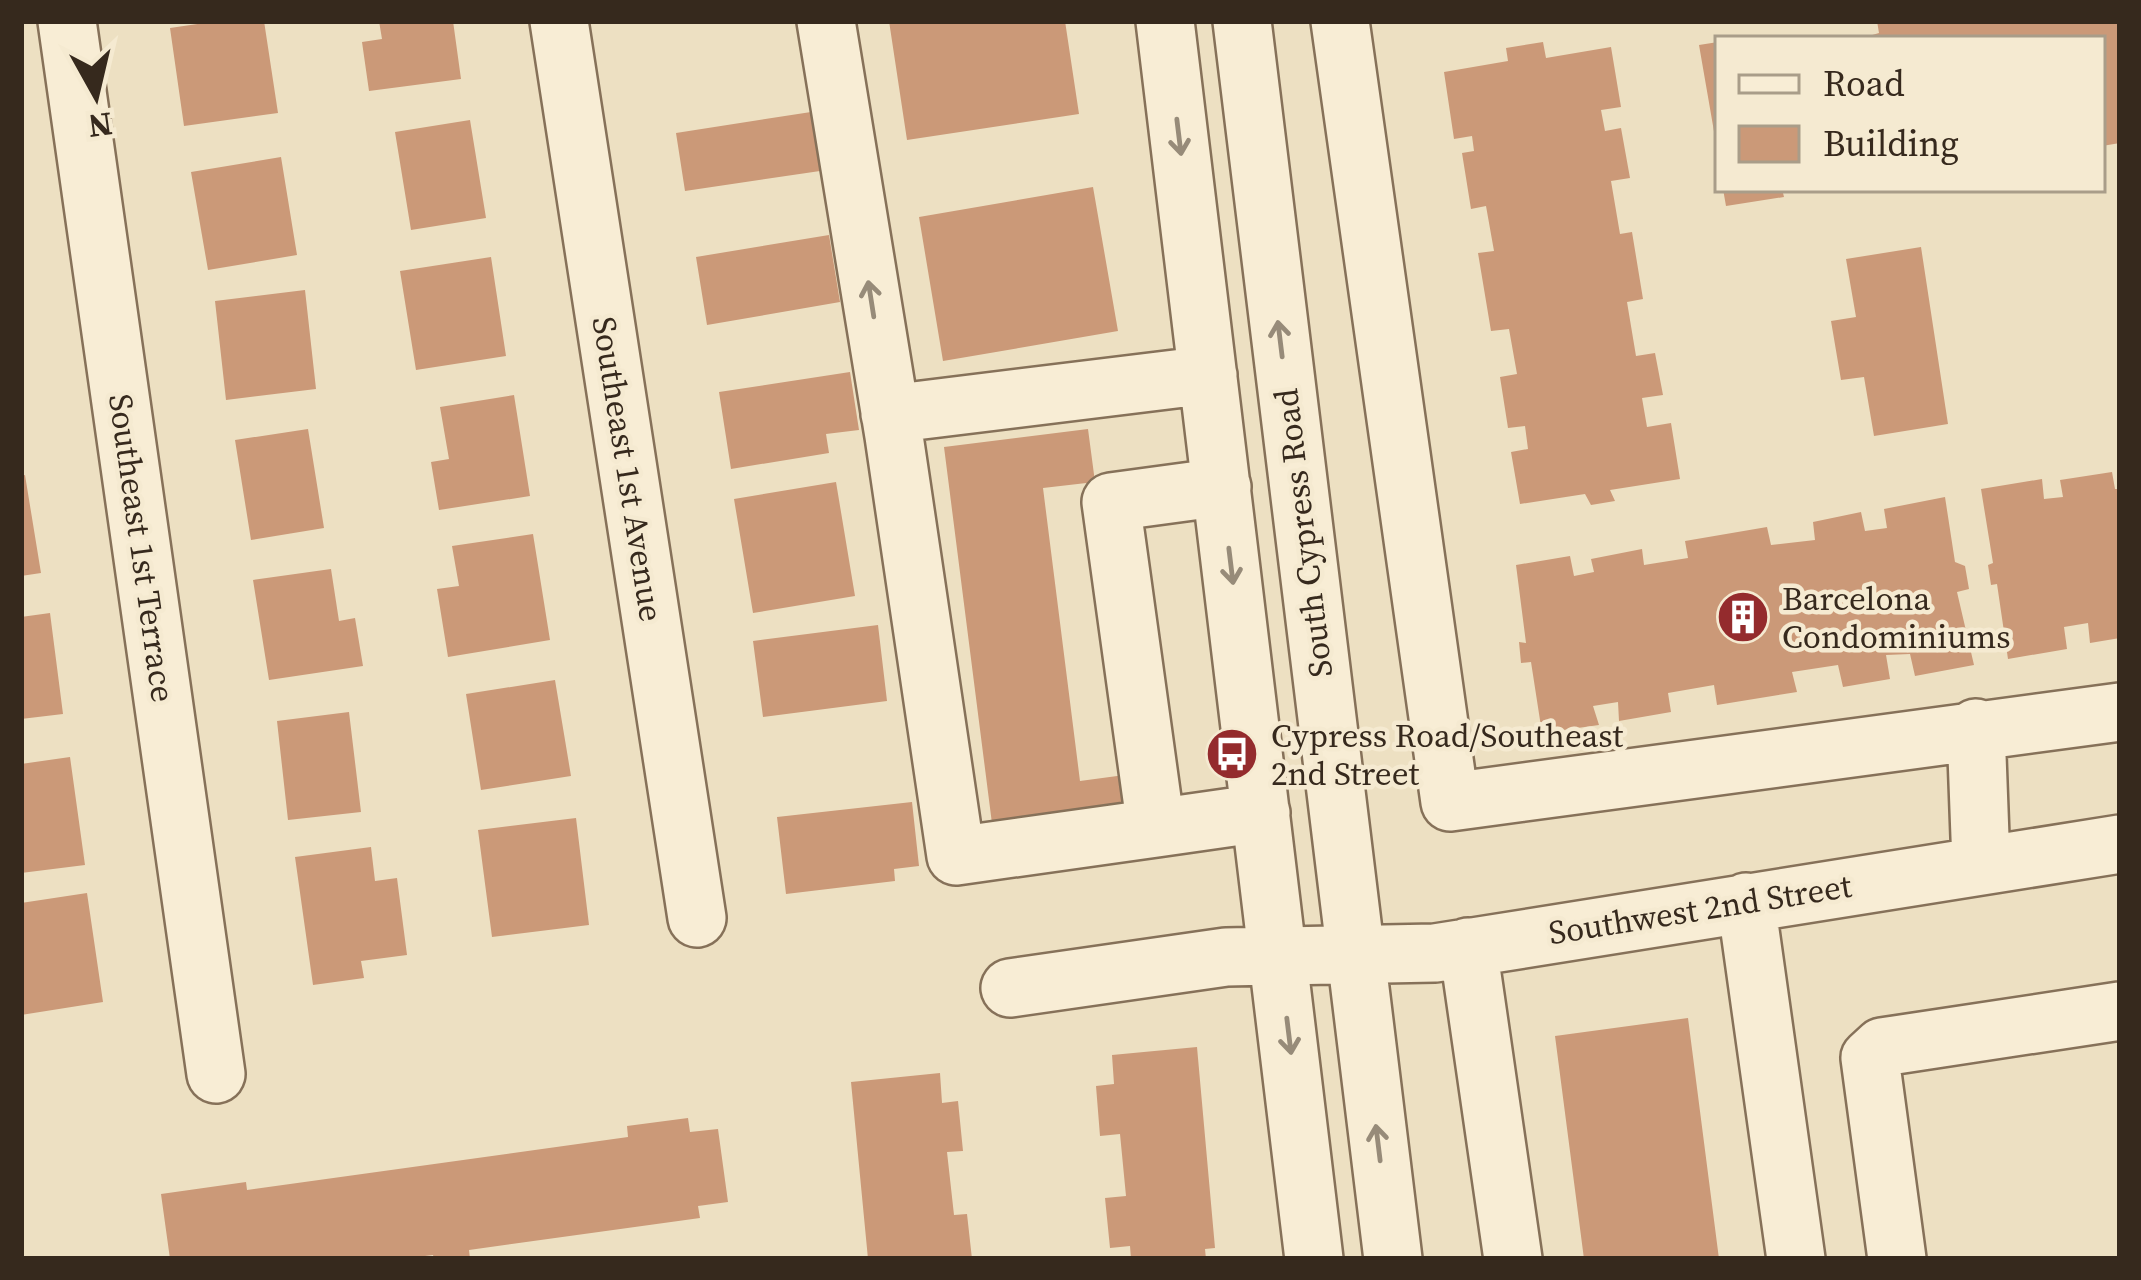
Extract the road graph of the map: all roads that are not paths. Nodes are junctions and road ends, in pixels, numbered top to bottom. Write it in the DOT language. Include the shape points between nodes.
graph roads {
  1 [pos="68,21"];
  2 [pos="559,21"];
  3 [pos="826,21"];
  4 [pos="1165,21"];
  5 [pos="1242,21"];
  6 [pos="1340,21"];
  7 [pos="1208,375"];
  8 [pos="890,414"];
  9 [pos="1222,487"];
  10 [pos="2120,712"];
  11 [pos="1976,728"];
  12 [pos="1261,813"];
  13 [pos="1156,828"];
  14 [pos="2120,844"];
  15 [pos="1981,864"];
  16 [pos="1746,902"];
  17 [pos="697,918"];
  18 [pos="1468,947"];
  19 [pos="1354,954"];
  20 [pos="1279,956"];
  21 [pos="1010,988"];
  22 [pos="2120,1011"];
  23 [pos="216,1074"];
  24 [pos="1314,1259"];
  25 [pos="1393,1259"];
  26 [pos="1513,1259"];
  27 [pos="1796,1259"];
  28 [pos="1897,1259"];
  1 -- 23 [label="street, Southeast 1st Terrace"];
  2 -- 17 [label="street, Southeast 1st Avenue"];
  8 -- 3 [label="street, one-way"];
  4 -- 7 [label="street, one-way"];
  19 -- 5 [label="street, South Cypress Road, one-way"];
  6 -- 11 [label="street" via="1450,802"];
  7 -- 8 [label="street"];
  7 -- 9 [label="street"];
  8 -- 13 [label="street" via="956,856"];
  9 -- 12 [label="street, one-way"];
  9 -- 13 [label="street" via="1111,502"];
  10 -- 11 [label="street"];
  11 -- 15 [label="street"];
  12 -- 13 [label="street"];
  12 -- 20 [label="street"];
  14 -- 15 [label="street, Southwest 2nd Street"];
  15 -- 16 [label="street, Southwest 2nd Street"];
  16 -- 18 [label="street, Southwest 2nd Street"];
  16 -- 27 [label="street"];
  18 -- 19 [label="street, Southwest 2nd Street"];
  18 -- 26 [label="street"];
  19 -- 20 [label="street, Southwest 2nd Street"];
  25 -- 19 [label="street, South Cypress Road, one-way"];
  20 -- 21 [label="street"];
  20 -- 24 [label="street, one-way"];
  22 -- 28 [label="street" via="1882,1047 1870,1058"];
}
